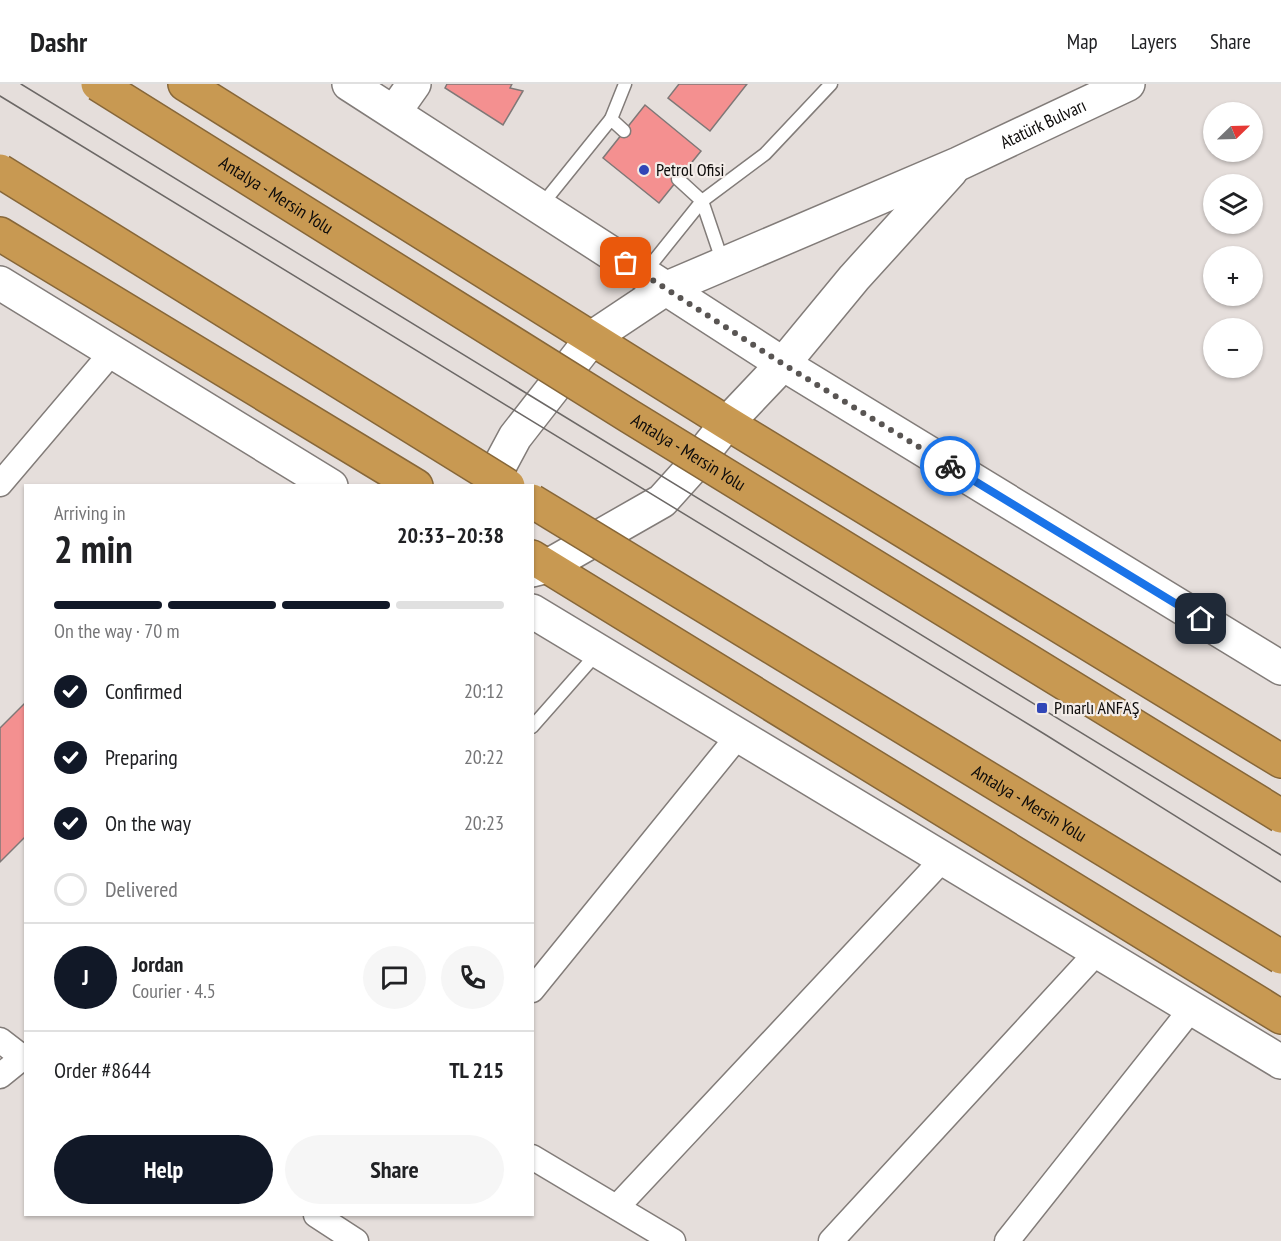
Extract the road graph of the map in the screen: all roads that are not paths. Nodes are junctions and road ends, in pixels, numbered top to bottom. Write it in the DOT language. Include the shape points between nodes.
graph roads {
  1 [pos="98,84"];
  2 [pos="185,84"];
  3 [pos="349,84"];
  4 [pos="414,84"];
  5 [pos="625,84"];
  6 [pos="831,84"];
  7 [pos="1128,84"];
  8 [pos="395,111"];
  9 [pos="612,119"];
  10 [pos="624,131"];
  11 [pos="958,164"];
  12 [pos="0,171"];
  13 [pos="678,179"];
  14 [pos="702,201"];
  15 [pos="540,207"];
  16 [pos="0,234"];
  17 [pos="723,264"];
  18 [pos="654,282"];
  19 [pos="0,283"];
  20 [pos="592,337"];
  21 [pos="113,351"];
  22 [pos="783,364"];
  23 [pos="727,423"];
  24 [pos="312,478"];
  25 [pos="0,484"];
  26 [pos="413,484"];
  27 [pos="494,484"];
  28 [pos="505,484"];
  29 [pos="534,502"];
  30 [pos="538,564"];
  31 [pos="534,612"];
  32 [pos="599,651"];
  33 [pos="1281,668"];
  34 [pos="534,725"];
  35 [pos="739,735"];
  36 [pos="1281,761"];
  37 [pos="1281,816"];
  38 [pos="943,859"];
  39 [pos="1098,951"];
  40 [pos="1281,957"];
  41 [pos="534,988"];
  42 [pos="1191,1008"];
  43 [pos="1281,1017"];
  44 [pos="0,1040"];
  45 [pos="24,1056"];
  46 [pos="1281,1062"];
  47 [pos="0,1076"];
  48 [pos="534,1158"];
  49 [pos="617,1207"];
  50 [pos="318,1216"];
  51 [pos="356,1241"];
  52 [pos="673,1241"];
  53 [pos="831,1241"];
  54 [pos="1007,1241"];
  1 -- 37 [label="highway, Antalya - Mersin Yolu, bridge"];
  2 -- 20 [label="highway"];
  3 -- 8 [label="street"];
  4 -- 8 [label="street"];
  5 -- 9 [label="lane"];
  6 -- 14 [label="lane" via="765,154"];
  7 -- 11 [label="street, Atatürk Bulvarı"];
  8 -- 15 [label="street"];
  9 -- 10 [label="lane"];
  9 -- 15 [label="lane"];
  11 -- 17 [label="street, Atatürk Bulvarı"];
  11 -- 22 [label="street"];
  12 -- 28 [label="highway, bridge"];
  13 -- 14 [label="lane"];
  14 -- 17 [label="lane"];
  14 -- 18 [label="lane"];
  15 -- 18 [label="street"];
  16 -- 26 [label="highway"];
  17 -- 18 [label="street, Atatürk Bulvarı"];
  18 -- 20 [label="street, Atatürk Bulvarı"];
  18 -- 22 [label="street"];
  19 -- 21 [label="street"];
  20 -- 23 [label="highway"];
  20 -- 27 [label="street, Atatürk Bulvarı" via="515,437"];
  21 -- 24 [label="street"];
  21 -- 25 [label="street"];
  22 -- 23 [label="street"];
  22 -- 33 [label="street"];
  23 -- 30 [label="street" via="662,501"];
  23 -- 36 [label="highway"];
  29 -- 40 [label="highway, Antalya - Mersin Yolu, bridge"];
  30 -- 43 [label="highway"];
  31 -- 32 [label="street"];
  32 -- 34 [label="lane"];
  32 -- 35 [label="street"];
  35 -- 38 [label="street"];
  35 -- 41 [label="street"];
  38 -- 39 [label="street"];
  38 -- 49 [label="street"];
  39 -- 42 [label="street"];
  39 -- 53 [label="street"];
  42 -- 46 [label="street"];
  42 -- 54 [label="street"];
  44 -- 45 [label="street"];
  45 -- 47 [label="street"];
  48 -- 49 [label="street"];
  49 -- 52 [label="street"];
  50 -- 51 [label="street"];
}
